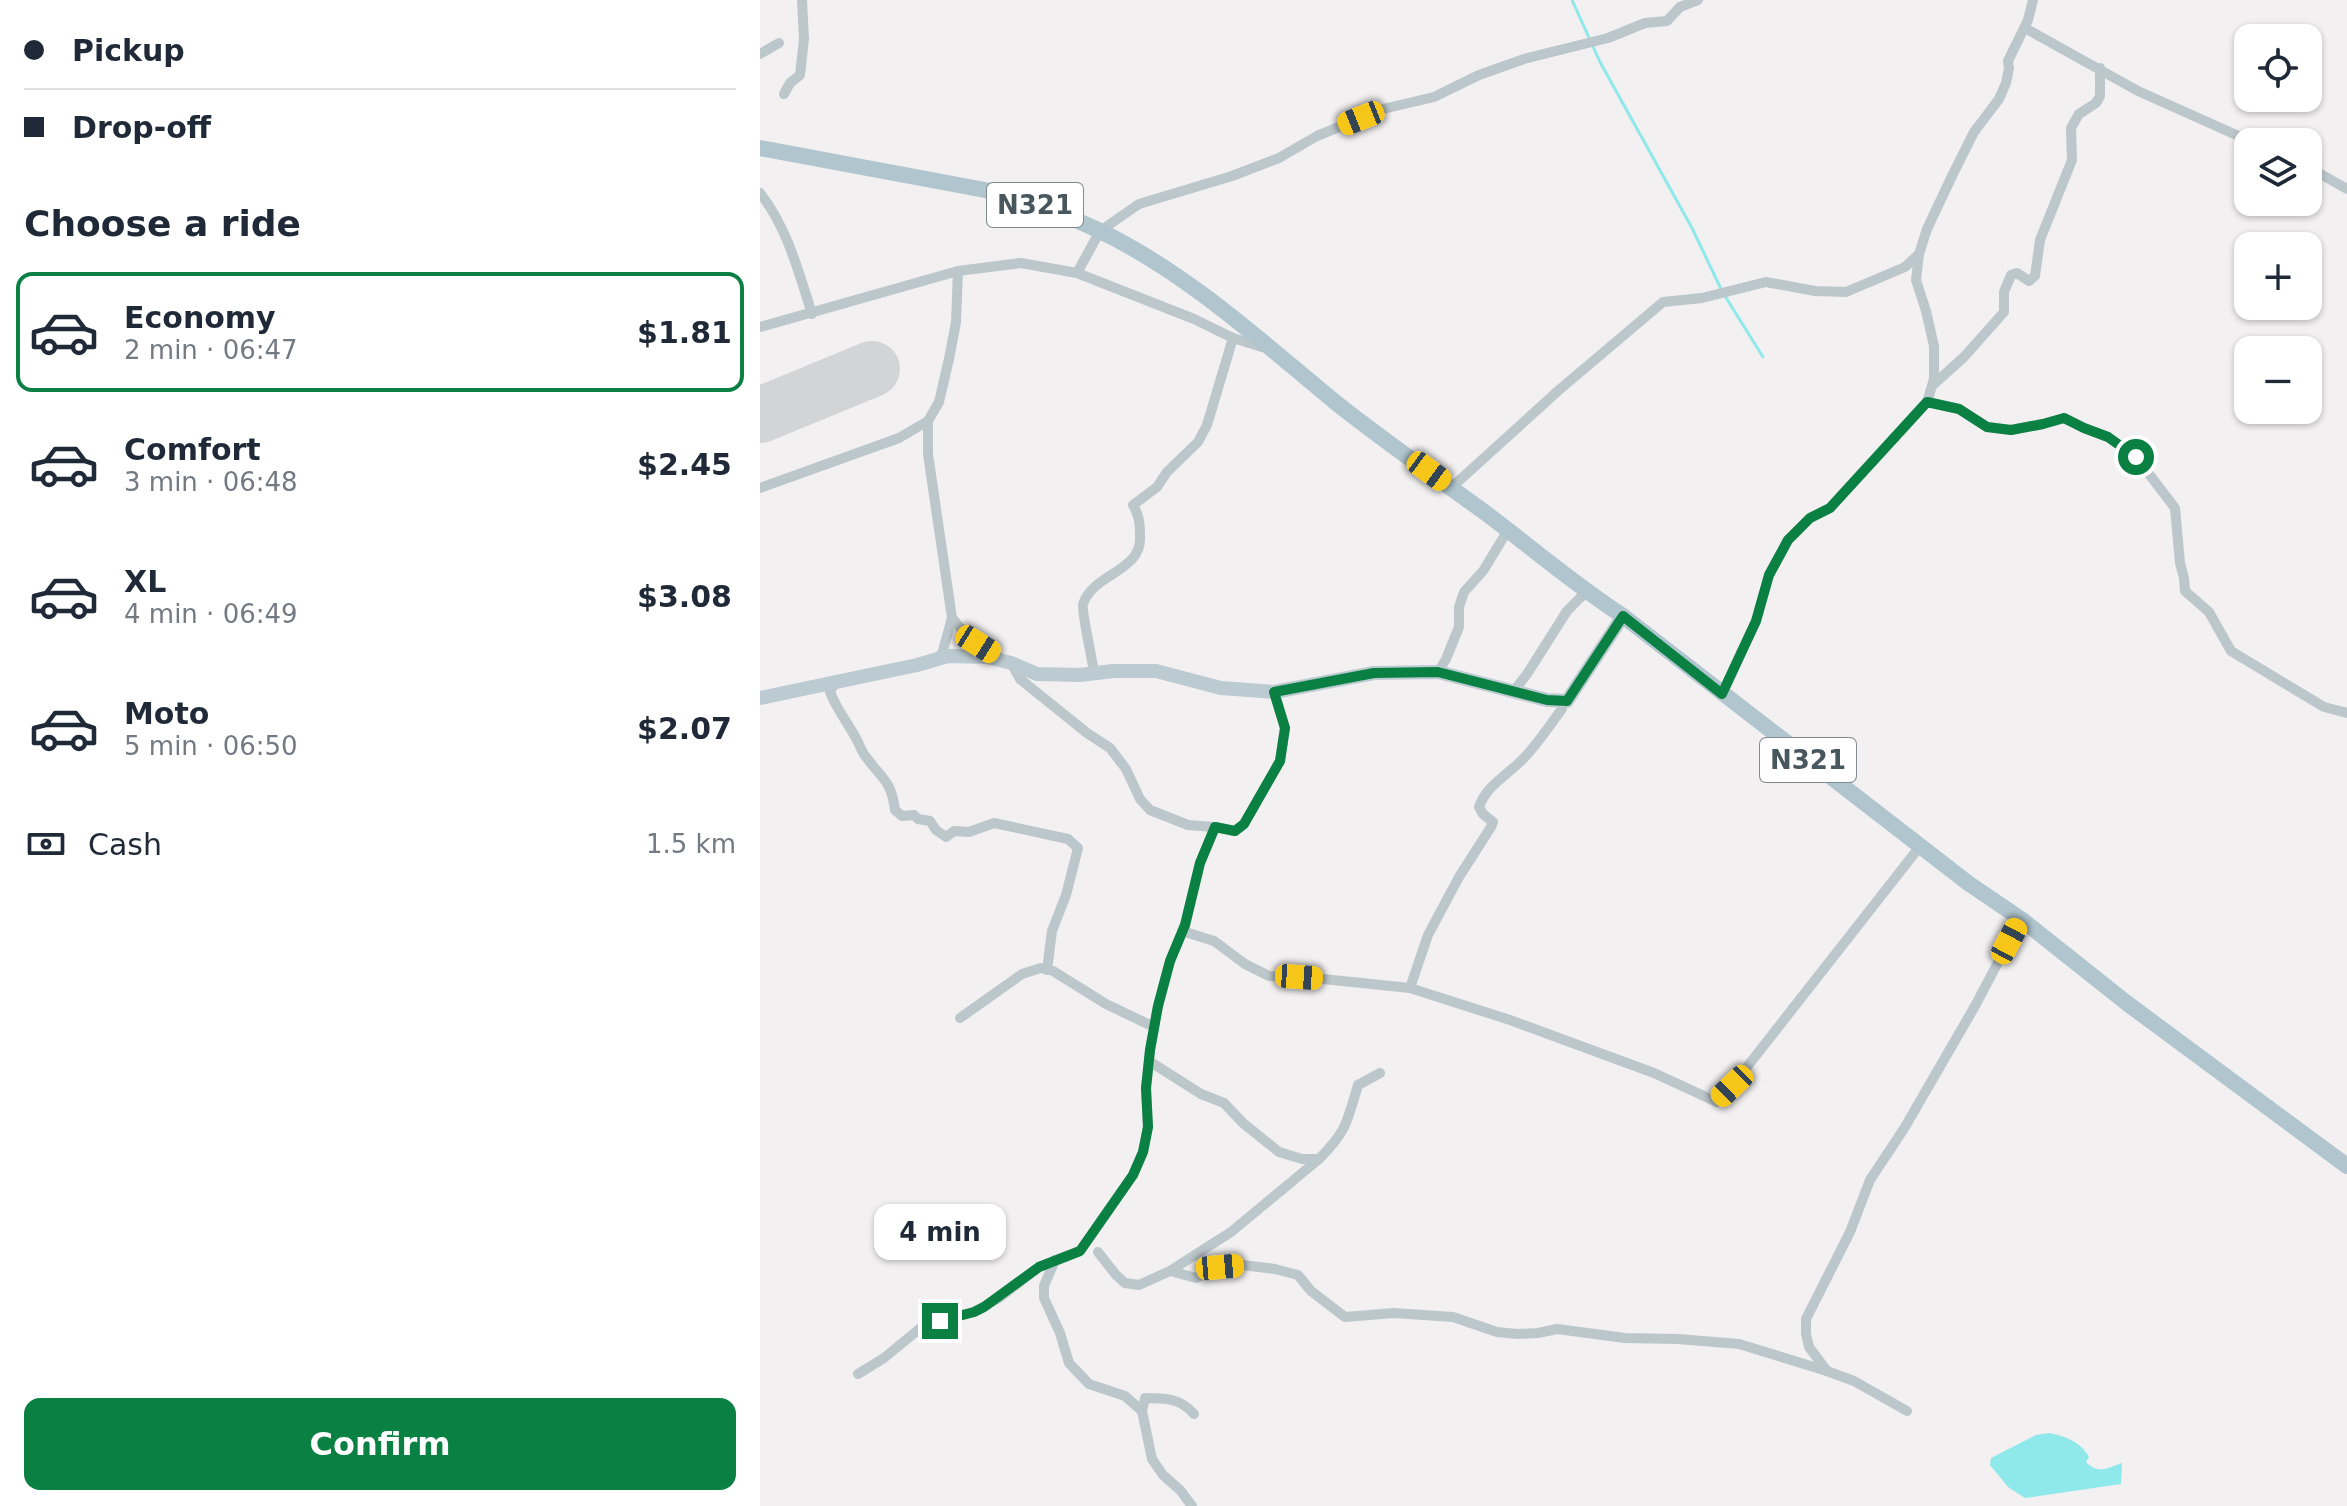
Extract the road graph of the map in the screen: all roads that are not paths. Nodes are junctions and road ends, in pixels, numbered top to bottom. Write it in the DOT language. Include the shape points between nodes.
graph roads {
  1 [pos="802,0"];
  2 [pos="1698,0"];
  3 [pos="2033,0"];
  4 [pos="2025,28"];
  5 [pos="779,43"];
  6 [pos="760,54"];
  7 [pos="2100,68"];
  8 [pos="784,94"];
  9 [pos="2234,134"];
  10 [pos="760,148"];
  11 [pos="2322,175"];
  12 [pos="2347,189"];
  13 [pos="760,193"];
  14 [pos="1100,231"];
  15 [pos="1919,254"];
  16 [pos="958,271"];
  17 [pos="1077,273"];
  18 [pos="812,314"];
  19 [pos="760,327"];
  20 [pos="1233,338"];
  21 [pos="1273,350"];
  22 [pos="1932,385"];
  23 [pos="1927,402"];
  24 [pos="928,421"];
  25 [pos="760,488"];
  26 [pos="1451,488"];
  27 [pos="1508,530"];
  28 [pos="1586,592"];
  29 [pos="1623,616"];
  30 [pos="952,618"];
  31 [pos="932,661"];
  32 [pos="1011,663"];
  33 [pos="1438,672"];
  34 [pos="1094,673"];
  35 [pos="835,682"];
  36 [pos="1274,692"];
  37 [pos="1513,692"];
  38 [pos="1722,694"];
  39 [pos="760,698"];
  40 [pos="1562,709"];
  41 [pos="2347,713"];
  42 [pos="1215,827"];
  43 [pos="1921,845"];
  44 [pos="2021,919"];
  45 [pos="1182,931"];
  46 [pos="1047,970"];
  47 [pos="1410,988"];
  48 [pos="960,1018"];
  49 [pos="1154,1027"];
  50 [pos="1149,1061"];
  51 [pos="1380,1073"];
  52 [pos="1319,1159"];
  53 [pos="2347,1166"];
  54 [pos="1098,1252"];
  55 [pos="1055,1260"];
  56 [pos="1170,1271"];
  57 [pos="1827,1371"];
  58 [pos="858,1374"];
  59 [pos="1142,1411"];
  60 [pos="1907,1411"];
  61 [pos="1194,1414"];
  62 [pos="1192,1506"];
  1 -- 8 [label="street" via="800,75"];
  2 -- 14 [label="street" via="1680,7 1667,21 1524,59 1434,97 1383,109 1279,158 1139,204"];
  3 -- 4 [label="street"];
  4 -- 7 [label="street"];
  4 -- 15 [label="street" via="2012,51 1999,99 1974,132"];
  5 -- 6 [label="street"];
  7 -- 9 [label="street"];
  7 -- 22 [label="street" via="2100,96 2071,128 2072,160 2040,240 2035,276 2029,281 2011,275 2004,312"];
  10 -- 14 [label="main road, N321" via="985,190"];
  11 -- 12 [label="street"];
  13 -- 18 [label="street" via="793,257"];
  14 -- 17 [label="street"];
  14 -- 21 [label="main road, N321" via="1155,263"];
  15 -- 22 [label="street" via="1916,280 1934,346"];
  15 -- 26 [label="street" via="1905,267 1846,292 1766,282 1663,302"];
  16 -- 17 [label="street, N321" via="1021,263"];
  16 -- 18 [label="street, N321"];
  16 -- 24 [label="street" via="949,359 939,402"];
  17 -- 20 [label="street, N321"];
  18 -- 19 [label="street, N321"];
  20 -- 21 [label="street, N321"];
  20 -- 34 [label="street" via="1198,442 1133,505 1140,519 1137,554 1098,582 1083,604"];
  21 -- 26 [label="main road, N321"];
  22 -- 23 [label="street"];
  23 -- 38 [label="street" via="1830,508 1810,518 1788,540"];
  23 -- 41 [label="street" via="1959,409 1987,427 2011,430 2064,418 2127,450 2175,508 2185,591 2209,612 2231,651 2324,707"];
  24 -- 25 [label="street" via="899,438"];
  24 -- 30 [label="street"];
  26 -- 27 [label="main road, N321"];
  27 -- 28 [label="main road, N321"];
  27 -- 33 [label="street" via="1464,592 1459,627"];
  28 -- 29 [label="main road, N321"];
  28 -- 37 [label="street" via="1567,611"];
  29 -- 37 [label="street" via="1567,701"];
  29 -- 38 [label="main road, N321"];
  30 -- 31 [label="street" via="942,654"];
  30 -- 32 [label="street" via="966,635"];
  31 -- 32 [label="street" via="988,657"];
  31 -- 35 [label="street"];
  32 -- 34 [label="street" via="1037,674"];
  32 -- 42 [label="street" via="1020,679 1110,748 1150,810 1188,825"];
  33 -- 36 [label="street" via="1374,673"];
  33 -- 37 [label="street"];
  34 -- 36 [label="street" via="1156,671 1221,688"];
  35 -- 39 [label="street"];
  35 -- 46 [label="street" via="830,692 837,710 886,780 902,816 930,821 946,837 994,823 1068,839 1078,848 1052,931"];
  36 -- 42 [label="street" via="1285,728 1279,765 1244,824 1235,831"];
  38 -- 43 [label="main road, N321"];
  40 -- 47 [label="street" via="1523,759 1482,799 1479,807 1493,822 1428,935"];
  42 -- 45 [label="street"];
  43 -- 44 [label="main road, N321"];
  43 -- 47 [label="street" via="1717,1102 1654,1073"];
  44 -- 53 [label="main road, N321"];
  44 -- 57 [label="street" via="1870,1180 1806,1319 1809,1347"];
  45 -- 47 [label="street" via="1214,941 1269,976"];
  45 -- 49 [label="street"];
  46 -- 48 [label="street" via="1022,974"];
  46 -- 49 [label="street"];
  49 -- 50 [label="street"];
  50 -- 52 [label="street" via="1224,1103 1279,1152"];
  50 -- 55 [label="street" via="1148,1127 1133,1175 1080,1251"];
  51 -- 52 [label="street" via="1358,1085 1346,1127"];
  52 -- 56 [label="street" via="1231,1232"];
  54 -- 56 [label="street" via="1125,1283 1139,1285"];
  55 -- 58 [label="street" via="974,1312 924,1325"];
  55 -- 59 [label="street" via="1044,1298 1069,1363 1089,1384 1125,1396"];
  56 -- 57 [label="street" via="1196,1278 1220,1267 1242,1265 1298,1275 1345,1317 1453,1317 1517,1334 1557,1329 1739,1344"];
  57 -- 60 [label="street"];
  59 -- 61 [label="street" via="1145,1398 1185,1404"];
  59 -- 62 [label="street" via="1152,1459"];
}
